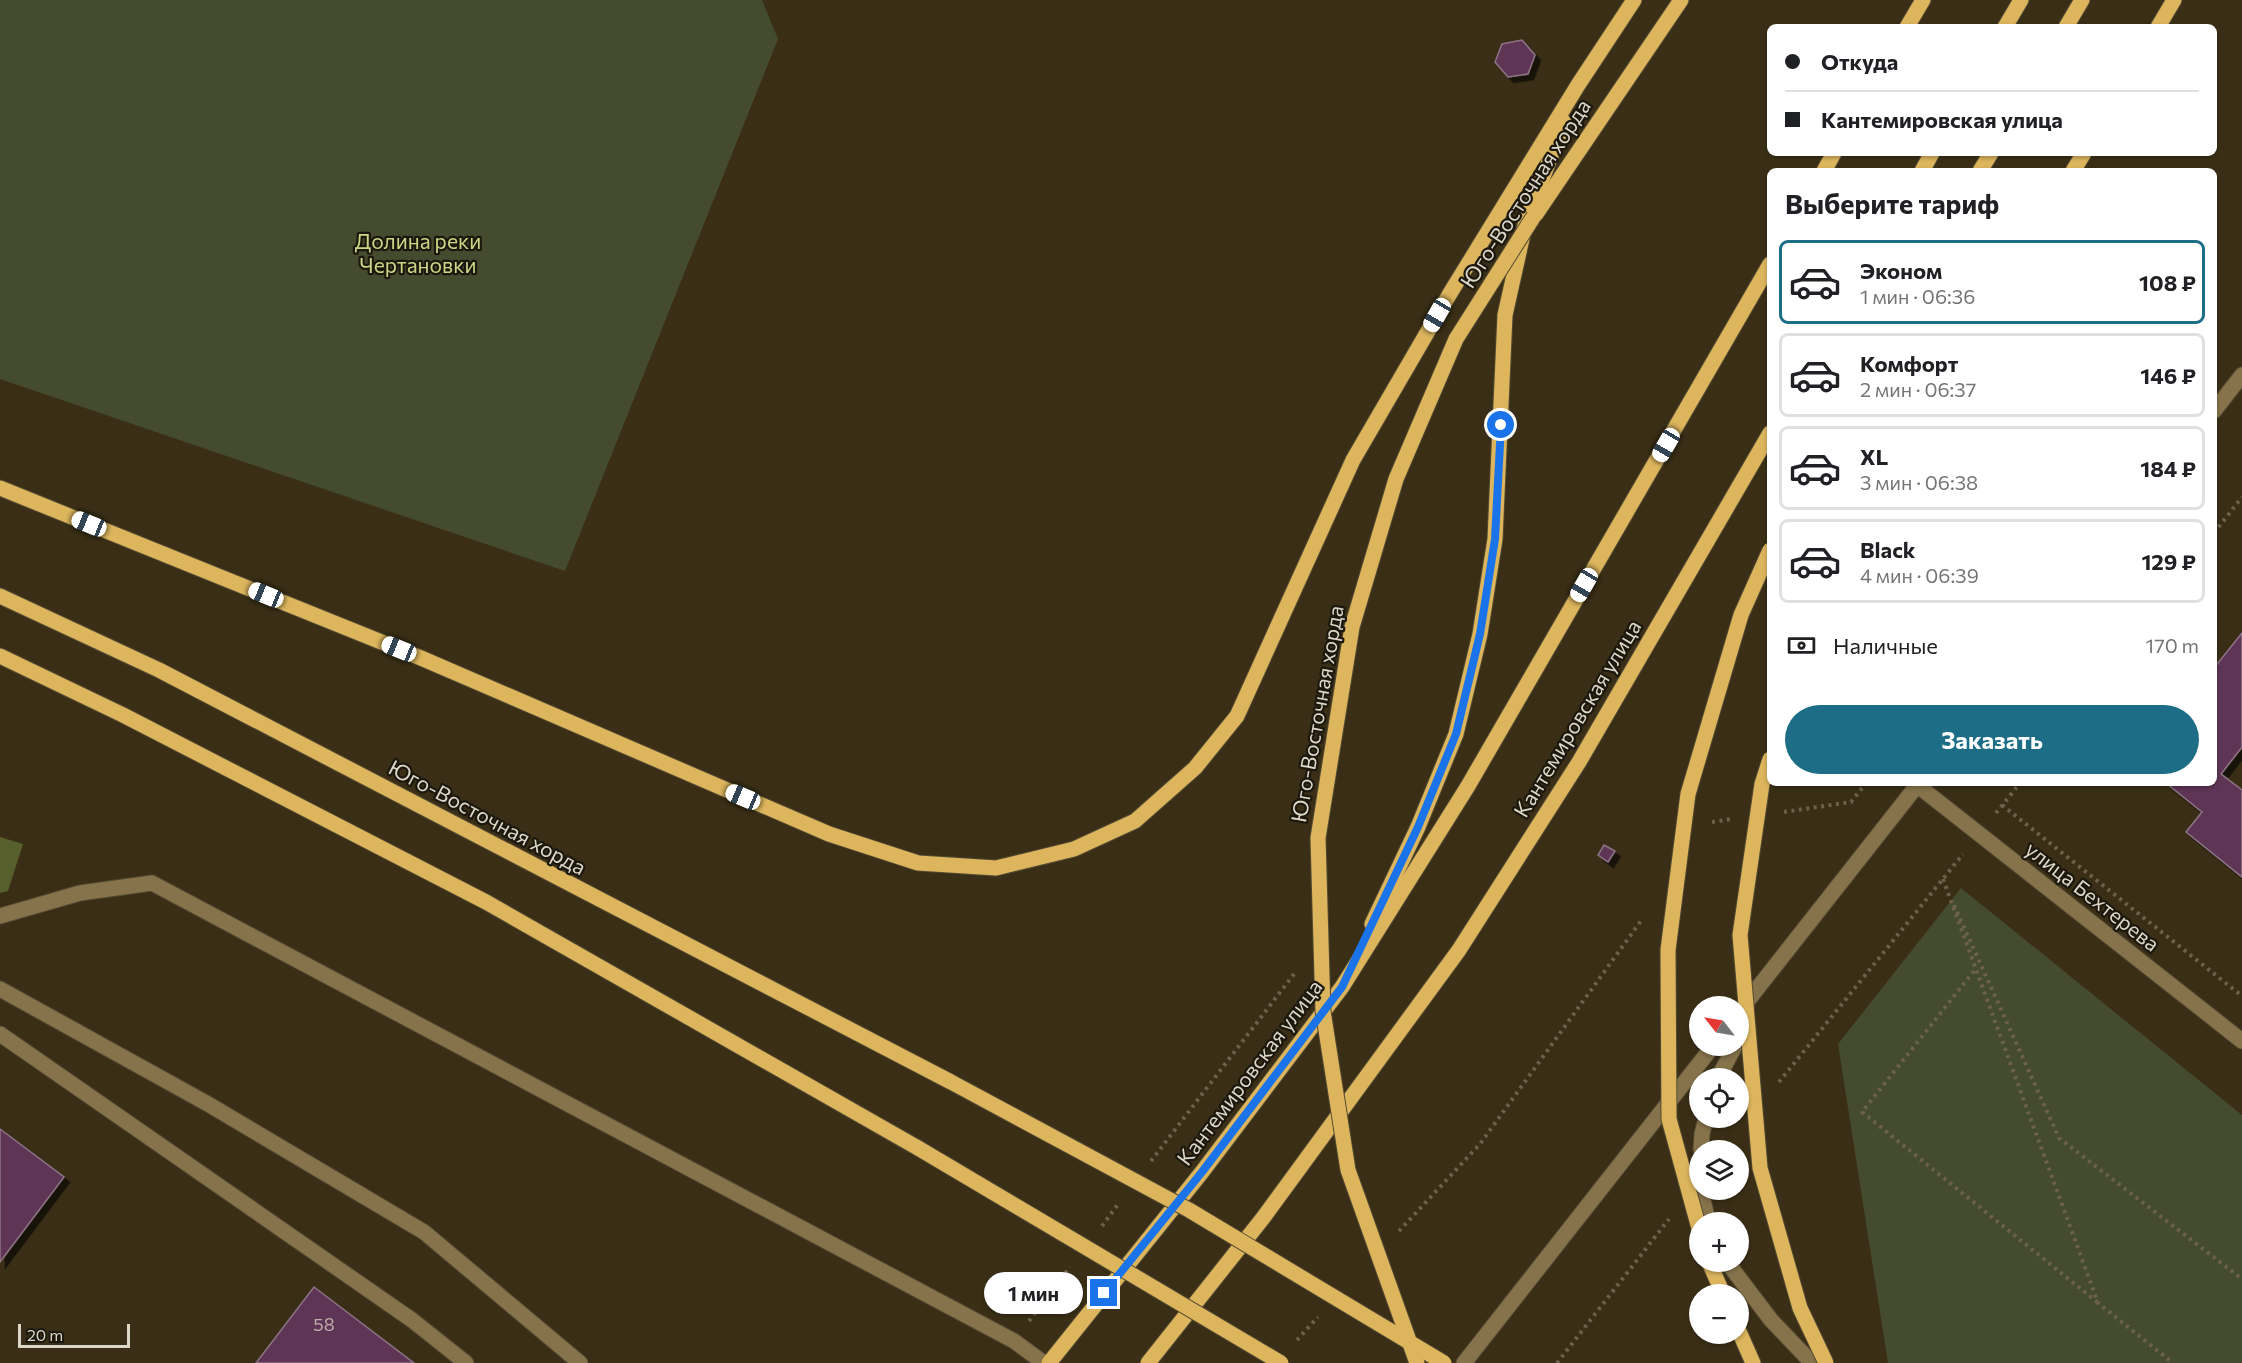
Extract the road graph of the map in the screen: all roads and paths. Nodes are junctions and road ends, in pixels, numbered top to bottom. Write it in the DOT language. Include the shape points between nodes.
graph roads {
  1 [pos="1634,0"];
  2 [pos="1681,0"];
  3 [pos="1923,0"];
  4 [pos="2021,0"];
  5 [pos="2082,0"];
  6 [pos="2174,0"];
  7 [pos="1909,24"];
  8 [pos="2007,24"];
  9 [pos="2068,24"];
  10 [pos="2160,24"];
  11 [pos="1578,85"];
  12 [pos="1767,269"];
  13 [pos="2242,375"];
  14 [pos="2217,407"];
  15 [pos="1767,438"];
  16 [pos="0,488"];
  17 [pos="2242,497"];
  18 [pos="2217,529"];
  19 [pos="1767,557"];
  20 [pos="0,596"];
  21 [pos="0,656"];
  22 [pos="1767,767"];
  23 [pos="1864,786"];
  24 [pos="1916,786"];
  25 [pos="1920,786"];
  26 [pos="2018,786"];
  27 [pos="2002,806"];
  28 [pos="1782,812"];
  29 [pos="1736,818"];
  30 [pos="1706,831"];
  31 [pos="1978,834"];
  32 [pos="1942,879"];
  33 [pos="0,916"];
  34 [pos="1644,916"];
  35 [pos="1779,962"];
  36 [pos="1974,970"];
  37 [pos="1342,987"];
  38 [pos="0,989"];
  39 [pos="2242,996"];
  40 [pos="1749,999"];
  41 [pos="1749,1019"];
  42 [pos="0,1034"];
  43 [pos="2242,1041"];
  44 [pos="1705,1056"];
  45 [pos="1777,1085"];
  46 [pos="1695,1212"];
  47 [pos="1671,1216"];
  48 [pos="1398,1231"];
  49 [pos="1735,1272"];
  50 [pos="2242,1279"];
  51 [pos="2098,1303"];
  52 [pos="1325,1310"];
  53 [pos="1745,1344"];
  54 [pos="1292,1346"];
  55 [pos="466,1363"];
  56 [pos="580,1363"];
  57 [pos="1044,1363"];
  58 [pos="1049,1363"];
  59 [pos="1148,1363"];
  60 [pos="1281,1363"];
  61 [pos="1418,1363"];
  62 [pos="1444,1363"];
  63 [pos="1464,1363"];
  64 [pos="1557,1363"];
  65 [pos="1753,1363"];
  66 [pos="1812,1363"];
  67 [pos="1826,1363"];
  68 [pos="2173,1363"];
  1 -- 11 [label="main road"];
  2 -- 61 [label="main road, Юго-Восточная хорда, bridge" via="1534,216 1456,339 1396,479 1352,627 1318,838 1323,1011 1348,1170"];
  3 -- 7 [label="main road"];
  4 -- 8 [label="main road"];
  5 -- 9 [label="main road"];
  6 -- 10 [label="main road"];
  11 -- 16 [label="main road" via="1353,460 1237,716 1195,768 1135,821 1074,849 996,868 918,863 840,837 421,658"];
  11 -- 37 [label="main road" via="1526,221 1505,315 1495,539 1480,634 1456,734 1418,827"];
  12 -- 37 [label="main road, Кантемировская улица" via="1468,786"];
  13 -- 14 [label="street"];
  15 -- 59 [label="main road, Кантемировская улица" via="1579,762 1459,950 1263,1218"];
  17 -- 18 [label="path"];
  19 -- 46 [label="main road, bridge" via="1742,615 1688,794 1668,950 1669,1119"];
  20 -- 62 [label="main road, Юго-Восточная хорда, bridge" via="159,670 951,1082 1189,1210"];
  21 -- 60 [label="main road, bridge" via="486,902 918,1148"];
  22 -- 67 [label="main road, bridge" via="1761,784 1740,935 1760,1168 1800,1308"];
  23 -- 28 [label="path" via="1851,802"];
  24 -- 35 [label="street"];
  25 -- 31 [label="street, улица Бехтерева"];
  26 -- 27 [label="path"];
  27 -- 31 [label="path"];
  27 -- 39 [label="path"];
  29 -- 30 [label="path" via="1713,821"];
  31 -- 32 [label="path"];
  31 -- 43 [label="street, улица Бехтерева"];
  32 -- 36 [label="path"];
  32 -- 45 [label="path"];
  32 -- 50 [label="path" via="2059,1138"];
  33 -- 57 [label="street" via="80,893 152,883 1014,1341"];
  34 -- 48 [label="path" via="1480,1144"];
  35 -- 40 [label="street"];
  35 -- 41 [label="street"];
  36 -- 51 [label="path"];
  36 -- 51 [label="path" via="1862,1112"];
  37 -- 58 [label="main road, Кантемировская улица" via="1202,1172"];
  38 -- 56 [label="street" via="208,1104 424,1232"];
  42 -- 55 [label="street" via="402,1313"];
  44 -- 63 [label="street"];
  47 -- 64 [label="path"];
  49 -- 66 [label="street" via="1771,1320"];
  51 -- 68 [label="path"];
  52 -- 54 [label="path"];
  53 -- 65 [label="main road"];
}
